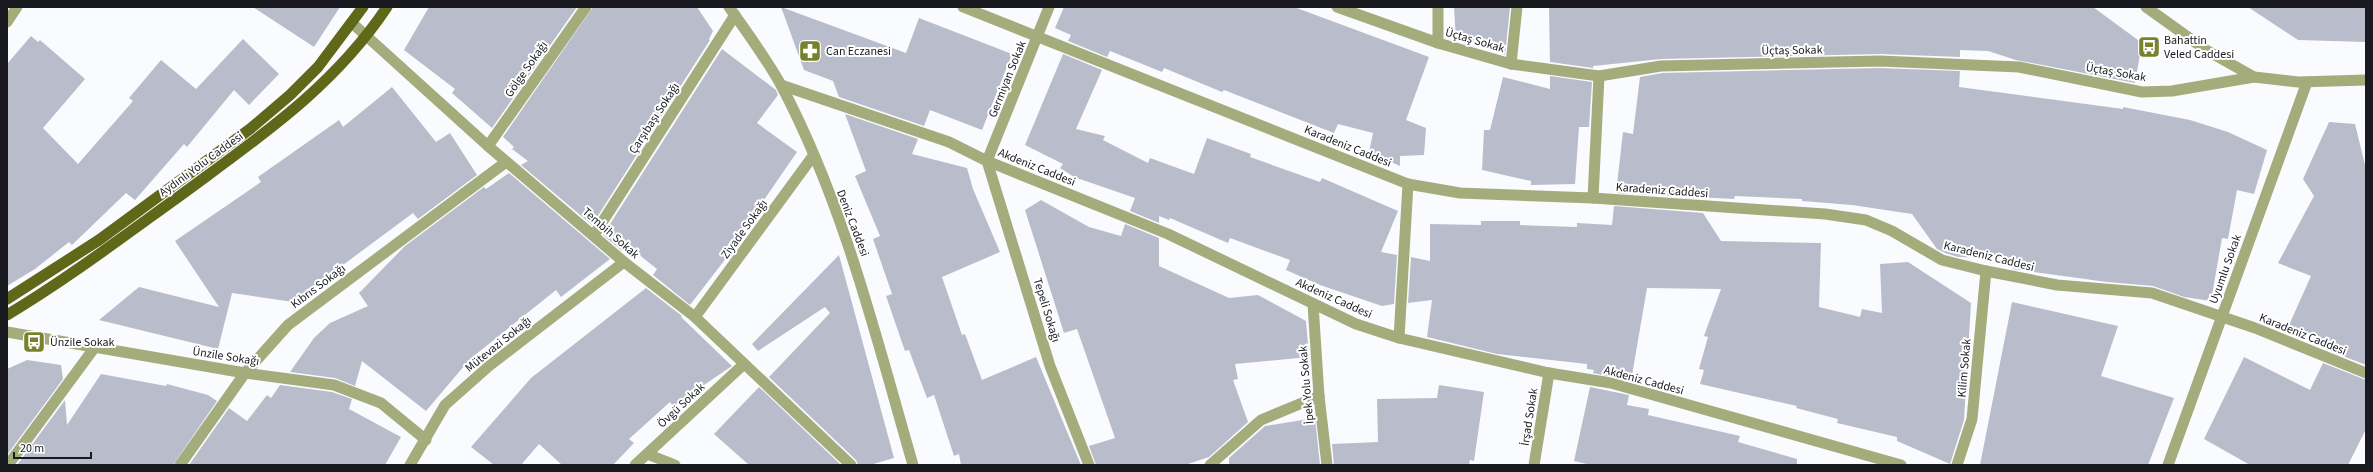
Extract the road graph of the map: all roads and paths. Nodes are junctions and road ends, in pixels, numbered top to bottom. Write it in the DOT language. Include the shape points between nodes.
graph roads {
  1 [pos="16,7"];
  2 [pos="363,7"];
  3 [pos="387,7"];
  4 [pos="586,7"];
  5 [pos="963,7"];
  6 [pos="1050,7"];
  7 [pos="1337,7"];
  8 [pos="1438,7"];
  9 [pos="1517,7"];
  10 [pos="2146,7"];
  11 [pos="732,11"];
  12 [pos="7,22"];
  13 [pos="352,23"];
  14 [pos="368,36"];
  15 [pos="1039,36"];
  16 [pos="1438,43"];
  17 [pos="1511,64"];
  18 [pos="1599,76"];
  19 [pos="2254,77"];
  20 [pos="2366,80"];
  21 [pos="2307,82"];
  22 [pos="780,85"];
  23 [pos="488,146"];
  24 [pos="813,156"];
  25 [pos="987,161"];
  26 [pos="506,162"];
  27 [pos="1408,184"];
  28 [pos="1593,198"];
  29 [pos="594,235"];
  30 [pos="624,262"];
  31 [pos="1986,271"];
  32 [pos="7,299"];
  33 [pos="1313,304"];
  34 [pos="7,315"];
  35 [pos="695,317"];
  36 [pos="2222,317"];
  37 [pos="7,332"];
  38 [pos="1399,338"];
  39 [pos="95,347"];
  40 [pos="744,364"];
  41 [pos="245,373"];
  42 [pos="1549,373"];
  43 [pos="2366,373"];
  44 [pos="1319,396"];
  45 [pos="426,440"];
  46 [pos="647,454"];
  47 [pos="1884,463"];
  48 [pos="8,465"];
  49 [pos="180,465"];
  50 [pos="410,465"];
  51 [pos="635,465"];
  52 [pos="675,465"];
  53 [pos="851,465"];
  54 [pos="913,465"];
  55 [pos="1089,465"];
  56 [pos="1210,465"];
  57 [pos="1327,465"];
  58 [pos="1534,465"];
  59 [pos="1901,465"];
  60 [pos="1957,465"];
  61 [pos="2168,465"];
  1 -- 12 [label="street"];
  2 -- 13 [label="main road, Aydınlı Yolu Caddesi"];
  3 -- 14 [label="main road, Aydınlı Yolu Caddesi"];
  4 -- 23 [label="street, Gölge Sokağı"];
  5 -- 15 [label="street, Karadeniz Caddesi"];
  6 -- 15 [label="street, Germiyan Sokak"];
  7 -- 16 [label="street, Üçtaş Sokak"];
  8 -- 16 [label="street"];
  9 -- 17 [label="street"];
  10 -- 19 [label="street" via="2206,50"];
  11 -- 22 [label="street, Deniz Caddesi"];
  11 -- 29 [label="street, Çarşıbaşı Sokağı"];
  13 -- 14 [label="street, Tembih Sokak"];
  13 -- 32 [label="main road, Aydınlı Yolu Caddesi" via="318,67 250,129 99,240"];
  14 -- 23 [label="street, Tembih Sokak"];
  14 -- 34 [label="main road, Aydınlı Yolu Caddesi" via="291,114 148,219"];
  15 -- 25 [label="street, Germiyan Sokak"];
  15 -- 27 [label="street, Karadeniz Caddesi"];
  16 -- 17 [label="street, Üçtaş Sokak"];
  17 -- 18 [label="street, Üçtaş Sokak"];
  18 -- 19 [label="street, Üçtaş Sokak" via="1661,66 1880,60 2019,67 2142,92 2172,91"];
  18 -- 28 [label="street"];
  19 -- 21 [label="street"];
  20 -- 21 [label="street"];
  21 -- 36 [label="street, Uyumlu Sokak"];
  22 -- 24 [label="street, Deniz Caddesi"];
  22 -- 25 [label="street, Akdeniz Caddesi" via="949,142"];
  23 -- 26 [label="street, Tembih Sokak"];
  24 -- 35 [label="street, Ziyade Sokağı"];
  24 -- 54 [label="street, Deniz Caddesi" via="851,253"];
  25 -- 33 [label="street, Akdeniz Caddesi" via="1168,234"];
  25 -- 55 [label="street, Tepeli Sokağı" via="1050,366"];
  26 -- 29 [label="street, Tembih Sokak"];
  26 -- 41 [label="street, Kıbrıs Sokağı" via="288,325"];
  27 -- 28 [label="street, Karadeniz Caddesi" via="1460,193"];
  27 -- 38 [label="street"];
  28 -- 31 [label="street, Karadeniz Caddesi" via="1825,214 1866,220 1892,230 1942,260"];
  29 -- 30 [label="street, Tembih Sokak"];
  30 -- 35 [label="street, Tembih Sokak"];
  30 -- 45 [label="street, Mütevazi Sokağı" via="495,362 445,405"];
  31 -- 36 [label="street, Karadeniz Caddesi" via="2057,285 2152,293"];
  31 -- 60 [label="street, Kilim Sokak" via="1972,419"];
  33 -- 38 [label="street, Akdeniz Caddesi" via="1356,324"];
  33 -- 44 [label="street, İpek Yolu Sokak"];
  35 -- 40 [label="street, Tembih Sokak"];
  36 -- 43 [label="street, Karadeniz Caddesi"];
  36 -- 61 [label="street, Uyumlu Sokak"];
  37 -- 39 [label="street, Ünzile Sokağı"];
  38 -- 42 [label="street, Akdeniz Caddesi"];
  39 -- 41 [label="street, Ünzile Sokağı"];
  39 -- 48 [label="street"];
  40 -- 46 [label="street, Övgü Sokak"];
  40 -- 53 [label="street, Tembih Sokak"];
  41 -- 45 [label="street, Ünzile Sokağı" via="334,385 381,403"];
  41 -- 49 [label="street, Kıbrıs Sokağı"];
  42 -- 47 [label="street, Akdeniz Caddesi" via="1611,382"];
  42 -- 58 [label="street, İrşad Sokak"];
  44 -- 56 [label="street" via="1261,420"];
  44 -- 57 [label="street, İpek Yolu Sokak"];
  45 -- 50 [label="street, Mütevazi Sokağı"];
  46 -- 51 [label="street, Övgü Sokak"];
  46 -- 52 [label="street"];
  47 -- 59 [label="street, Akdeniz Caddesi"];
}
